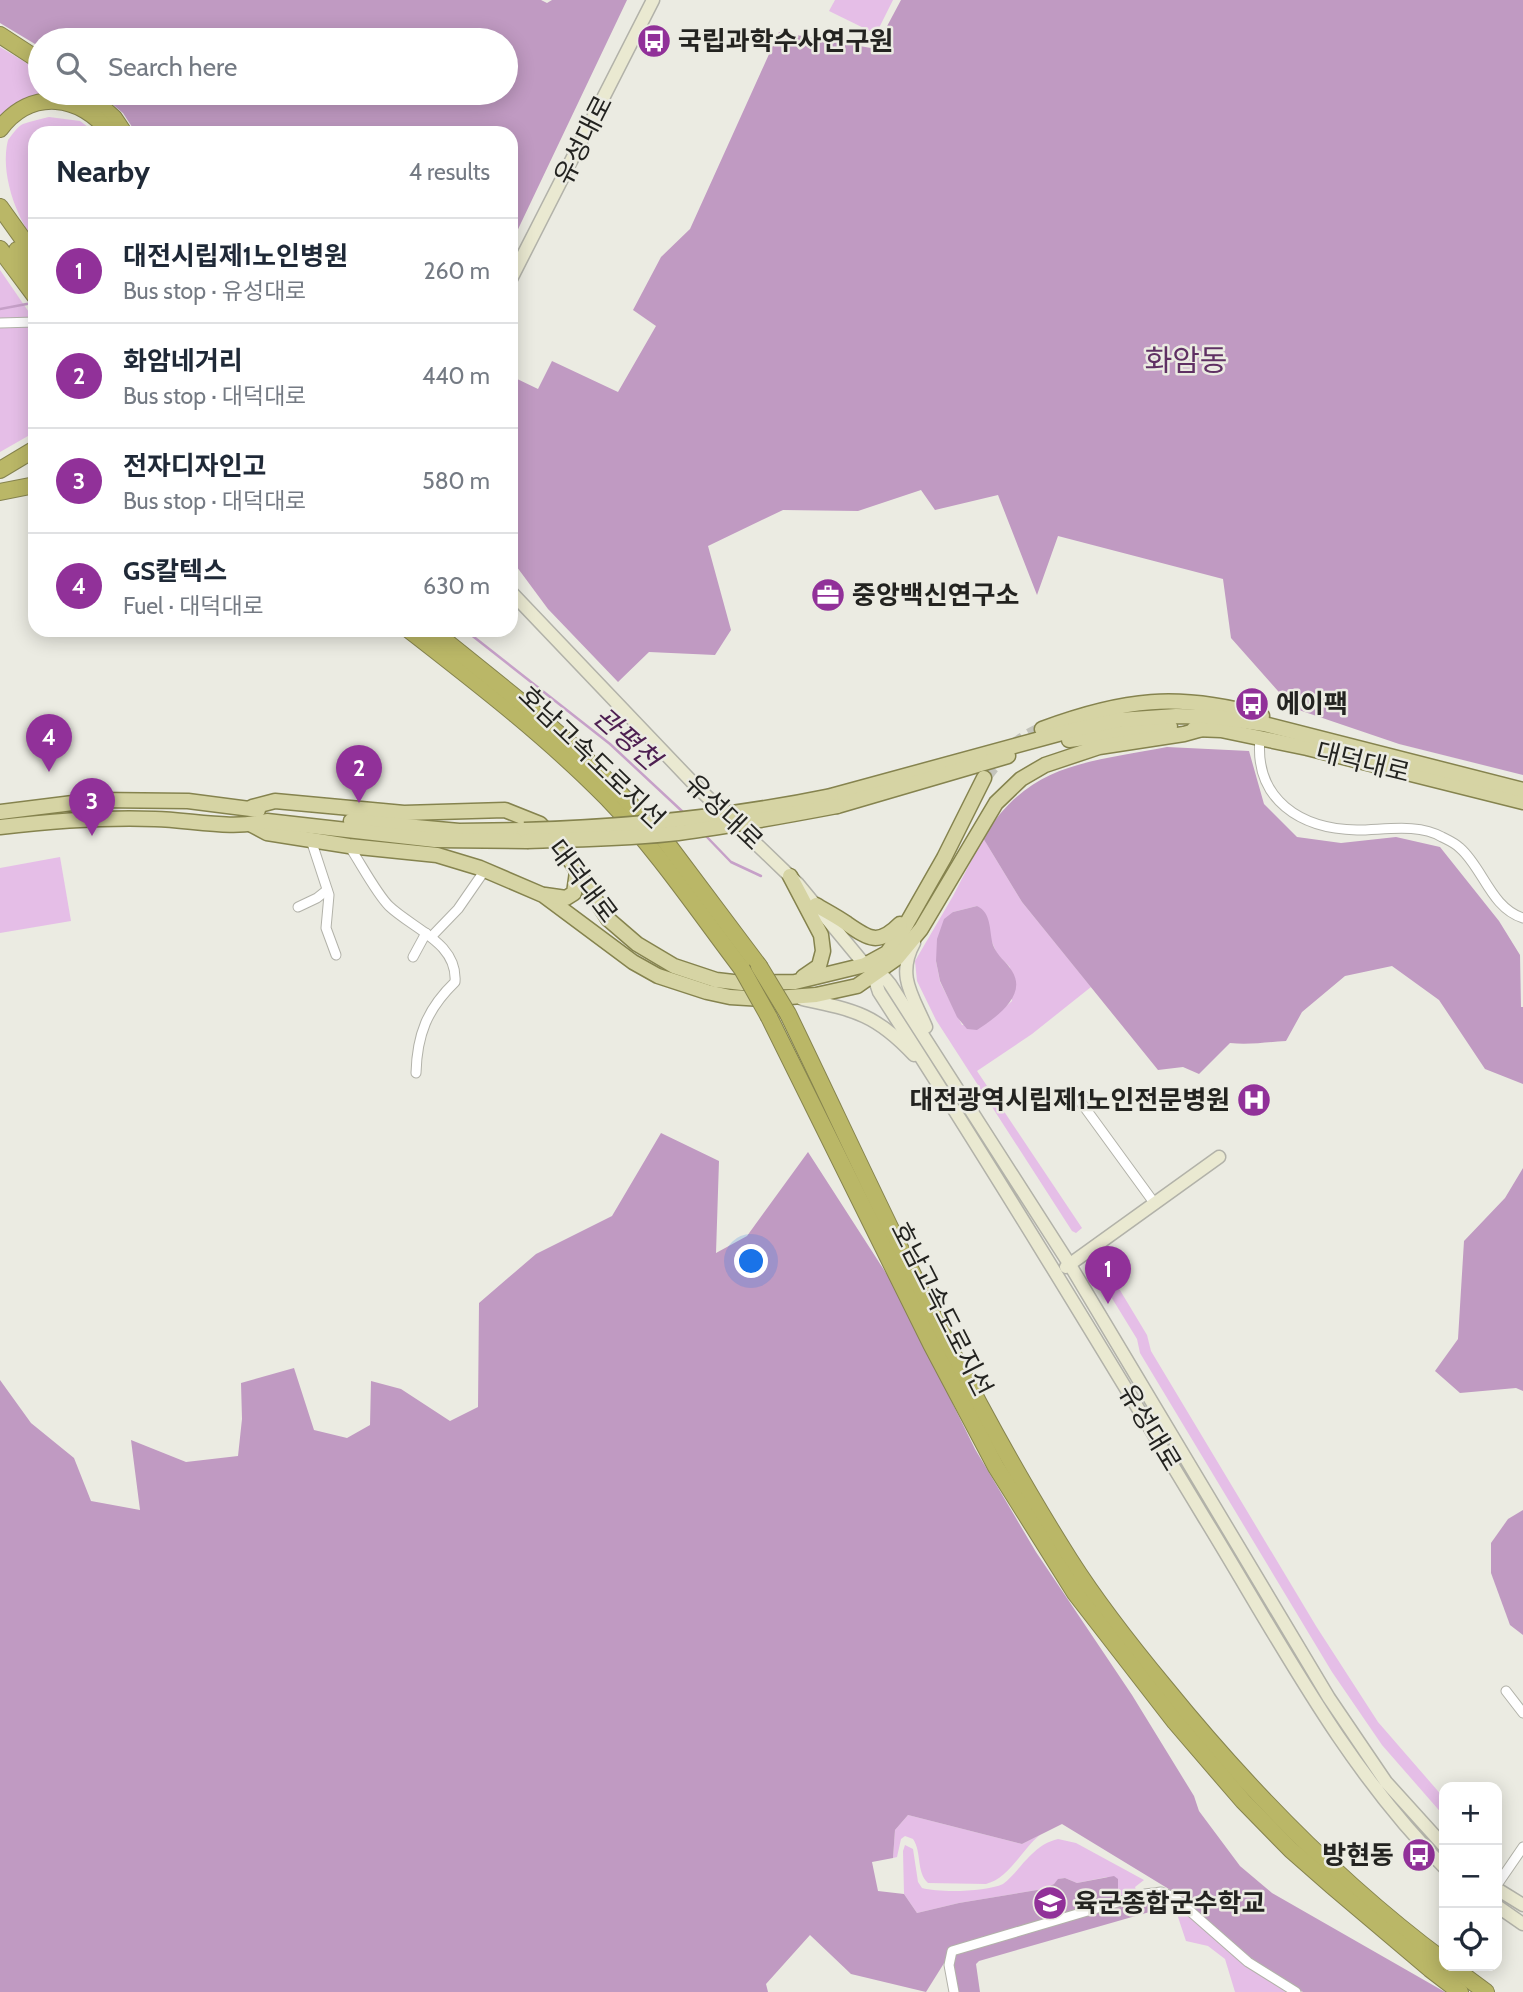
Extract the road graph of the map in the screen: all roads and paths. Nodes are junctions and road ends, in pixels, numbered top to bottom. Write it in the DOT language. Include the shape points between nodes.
graph roads {
  1 [pos="653,0"];
  2 [pos="0,35"];
  3 [pos="28,53"];
  4 [pos="36,105"];
  5 [pos="76,105"];
  6 [pos="99,105"];
  7 [pos="103,126"];
  8 [pos="119,126"];
  9 [pos="0,129"];
  10 [pos="0,207"];
  11 [pos="0,225"];
  12 [pos="28,246"];
  13 [pos="0,249"];
  14 [pos="518,265"];
  15 [pos="28,277"];
  16 [pos="28,280"];
  17 [pos="28,322"];
  18 [pos="0,323"];
  19 [pos="28,441"];
  20 [pos="28,453"];
  21 [pos="0,457"];
  22 [pos="0,470"];
  23 [pos="28,486"];
  24 [pos="0,492"];
  25 [pos="518,601"];
  26 [pos="403,637"];
  27 [pos="417,637"];
  28 [pos="441,637"];
  29 [pos="521,719"];
  30 [pos="1042,729"];
  31 [pos="1202,729"];
  32 [pos="1298,731"];
  33 [pos="1260,738"];
  34 [pos="984,778"];
  35 [pos="1523,790"];
  36 [pos="834,801"];
  37 [pos="1523,802"];
  38 [pos="252,807"];
  39 [pos="0,811"];
  40 [pos="252,825"];
  41 [pos="0,827"];
  42 [pos="526,836"];
  43 [pos="311,840"];
  44 [pos="349,846"];
  45 [pos="485,870"];
  46 [pos="577,872"];
  47 [pos="790,876"];
  48 [pos="327,890"];
  49 [pos="543,895"];
  50 [pos="816,905"];
  51 [pos="298,907"];
  52 [pos="911,914"];
  53 [pos="1523,918"];
  54 [pos="920,929"];
  55 [pos="428,935"];
  56 [pos="336,954"];
  57 [pos="413,957"];
  58 [pos="869,970"];
  59 [pos="813,978"];
  60 [pos="795,982"];
  61 [pos="795,997"];
  62 [pos="938,1056"];
  63 [pos="416,1073"];
  64 [pos="938,1083"];
  65 [pos="1080,1101"];
  66 [pos="1219,1157"];
  67 [pos="1155,1204"];
  68 [pos="1070,1265"];
  69 [pos="1056,1273"];
  70 [pos="1506,1691"];
  71 [pos="1523,1713"];
  72 [pos="1443,1845"];
  73 [pos="1523,1847"];
  74 [pos="1439,1862"];
  75 [pos="1502,1879"];
  76 [pos="1502,1890"];
  77 [pos="1523,1905"];
  78 [pos="1500,1908"];
  79 [pos="1523,1924"];
  80 [pos="1439,1957"];
  81 [pos="1458,1971"];
  82 [pos="954,1992"];
  83 [pos="1296,1992"];
  84 [pos="1461,1992"];
  85 [pos="1486,1992"];
  1 -- 14 [label="main road, 유성대로"];
  2 -- 3 [label="highway"];
  4 -- 9 [label="highway"];
  5 -- 7 [label="highway" via="88,110"];
  6 -- 8 [label="highway"];
  10 -- 12 [label="highway"];
  11 -- 15 [label="highway"];
  13 -- 16 [label="highway"];
  17 -- 18 [label="street"];
  19 -- 21 [label="highway"];
  20 -- 22 [label="highway"];
  23 -- 24 [label="highway"];
  25 -- 47 [label="main road, 유성대로" via="695,785"];
  26 -- 29 [label="highway" via="505,715"];
  27 -- 29 [label="highway, 호남고속도로지선"];
  28 -- 80 [label="highway, 호남고속도로지선, bridge" via="548,724 660,834 760,965 947,1343 1019,1476 1071,1562 1128,1642 1255,1791 1339,1874"];
  29 -- 84 [label="highway, 호남고속도로지선, bridge" via="646,842 742,969 984,1445 1075,1593 1175,1722 1253,1811 1332,1886"];
  30 -- 32 [label="main road" via="1111,708 1175,700 1259,715"];
  31 -- 33 [label="main road, 대덕대로"];
  31 -- 36 [label="main road, 대덕대로" via="1169,727 1059,742"];
  31 -- 54 [label="main road" via="1099,747 1045,765 1021,779 996,803"];
  32 -- 35 [label="main road, 대덕대로"];
  32 -- 36 [label="main road" via="1216,717 1119,720 1013,745"];
  33 -- 37 [label="main road, 대덕대로"];
  33 -- 53 [label="street" via="1258,755 1264,781 1279,803 1292,812 1334,828 1388,828 1439,835 1461,848 1493,894"];
  34 -- 52 [label="main road"];
  36 -- 42 [label="main road, bridge"];
  38 -- 39 [label="main road, 대덕대로" via="97,800"];
  38 -- 42 [label="main road, 대덕대로" via="271,814"];
  38 -- 46 [label="main road, 대덕대로" via="275,801 404,813 505,810 540,824"];
  40 -- 41 [label="main road, 대덕대로" via="75,818"];
  40 -- 42 [label="main road, 대덕대로" via="267,821 435,840"];
  40 -- 43 [label="main road, 대덕대로" via="267,833"];
  43 -- 44 [label="main road, 대덕대로"];
  43 -- 48 [label="street"];
  44 -- 45 [label="main road, 대덕대로" via="437,855"];
  44 -- 55 [label="street" via="388,905"];
  45 -- 49 [label="main road, 대덕대로"];
  45 -- 55 [label="street" via="458,909"];
  46 -- 49 [label="main road" via="574,893 566,898"];
  46 -- 60 [label="main road, 대덕대로" via="608,919 674,966 716,980"];
  47 -- 50 [label="main road, 유성대로"];
  47 -- 60 [label="main road" via="823,946 819,966"];
  48 -- 51 [label="street"];
  48 -- 56 [label="street" via="326,928"];
  49 -- 61 [label="main road, 대덕대로" via="658,976 730,997"];
  50 -- 52 [label="main road" via="871,938 889,934"];
  50 -- 58 [label="main road, 유성대로"];
  52 -- 58 [label="main road" via="887,953"];
  54 -- 58 [label="main road" via="897,958"];
  54 -- 62 [label="main road" via="907,955 905,975"];
  55 -- 57 [label="street"];
  55 -- 63 [label="street" via="453,961 456,978 428,1016 417,1047"];
  58 -- 59 [label="main road, 대덕대로"];
  58 -- 61 [label="main road, 대덕대로" via="858,986"];
  58 -- 62 [label="main road, 유성대로" via="891,984"];
  58 -- 64 [label="main road, 유성대로"];
  59 -- 60 [label="main road, 대덕대로"];
  59 -- 61 [label="main road" via="821,985 816,991"];
  61 -- 64 [label="main road" via="848,1008 877,1021"];
  62 -- 68 [label="main road, 유성대로"];
  64 -- 69 [label="main road, 유성대로"];
  65 -- 67 [label="street"];
  66 -- 67 [label="main road"];
  67 -- 68 [label="main road"];
  68 -- 69 [label="main road"];
  68 -- 72 [label="main road, 유성대로" via="1329,1698 1386,1782"];
  69 -- 74 [label="main road, 유성대로" via="1318,1705 1382,1799"];
  70 -- 71 [label="street"];
  73 -- 75 [label="street"];
  76 -- 77 [label="main road"];
  78 -- 79 [label="main road"];
  81 -- 85 [label="highway"];
  82 -- 83 [label="street" via="949,1965 952,1951 1161,1892 1174,1897 1248,1962"];
}
